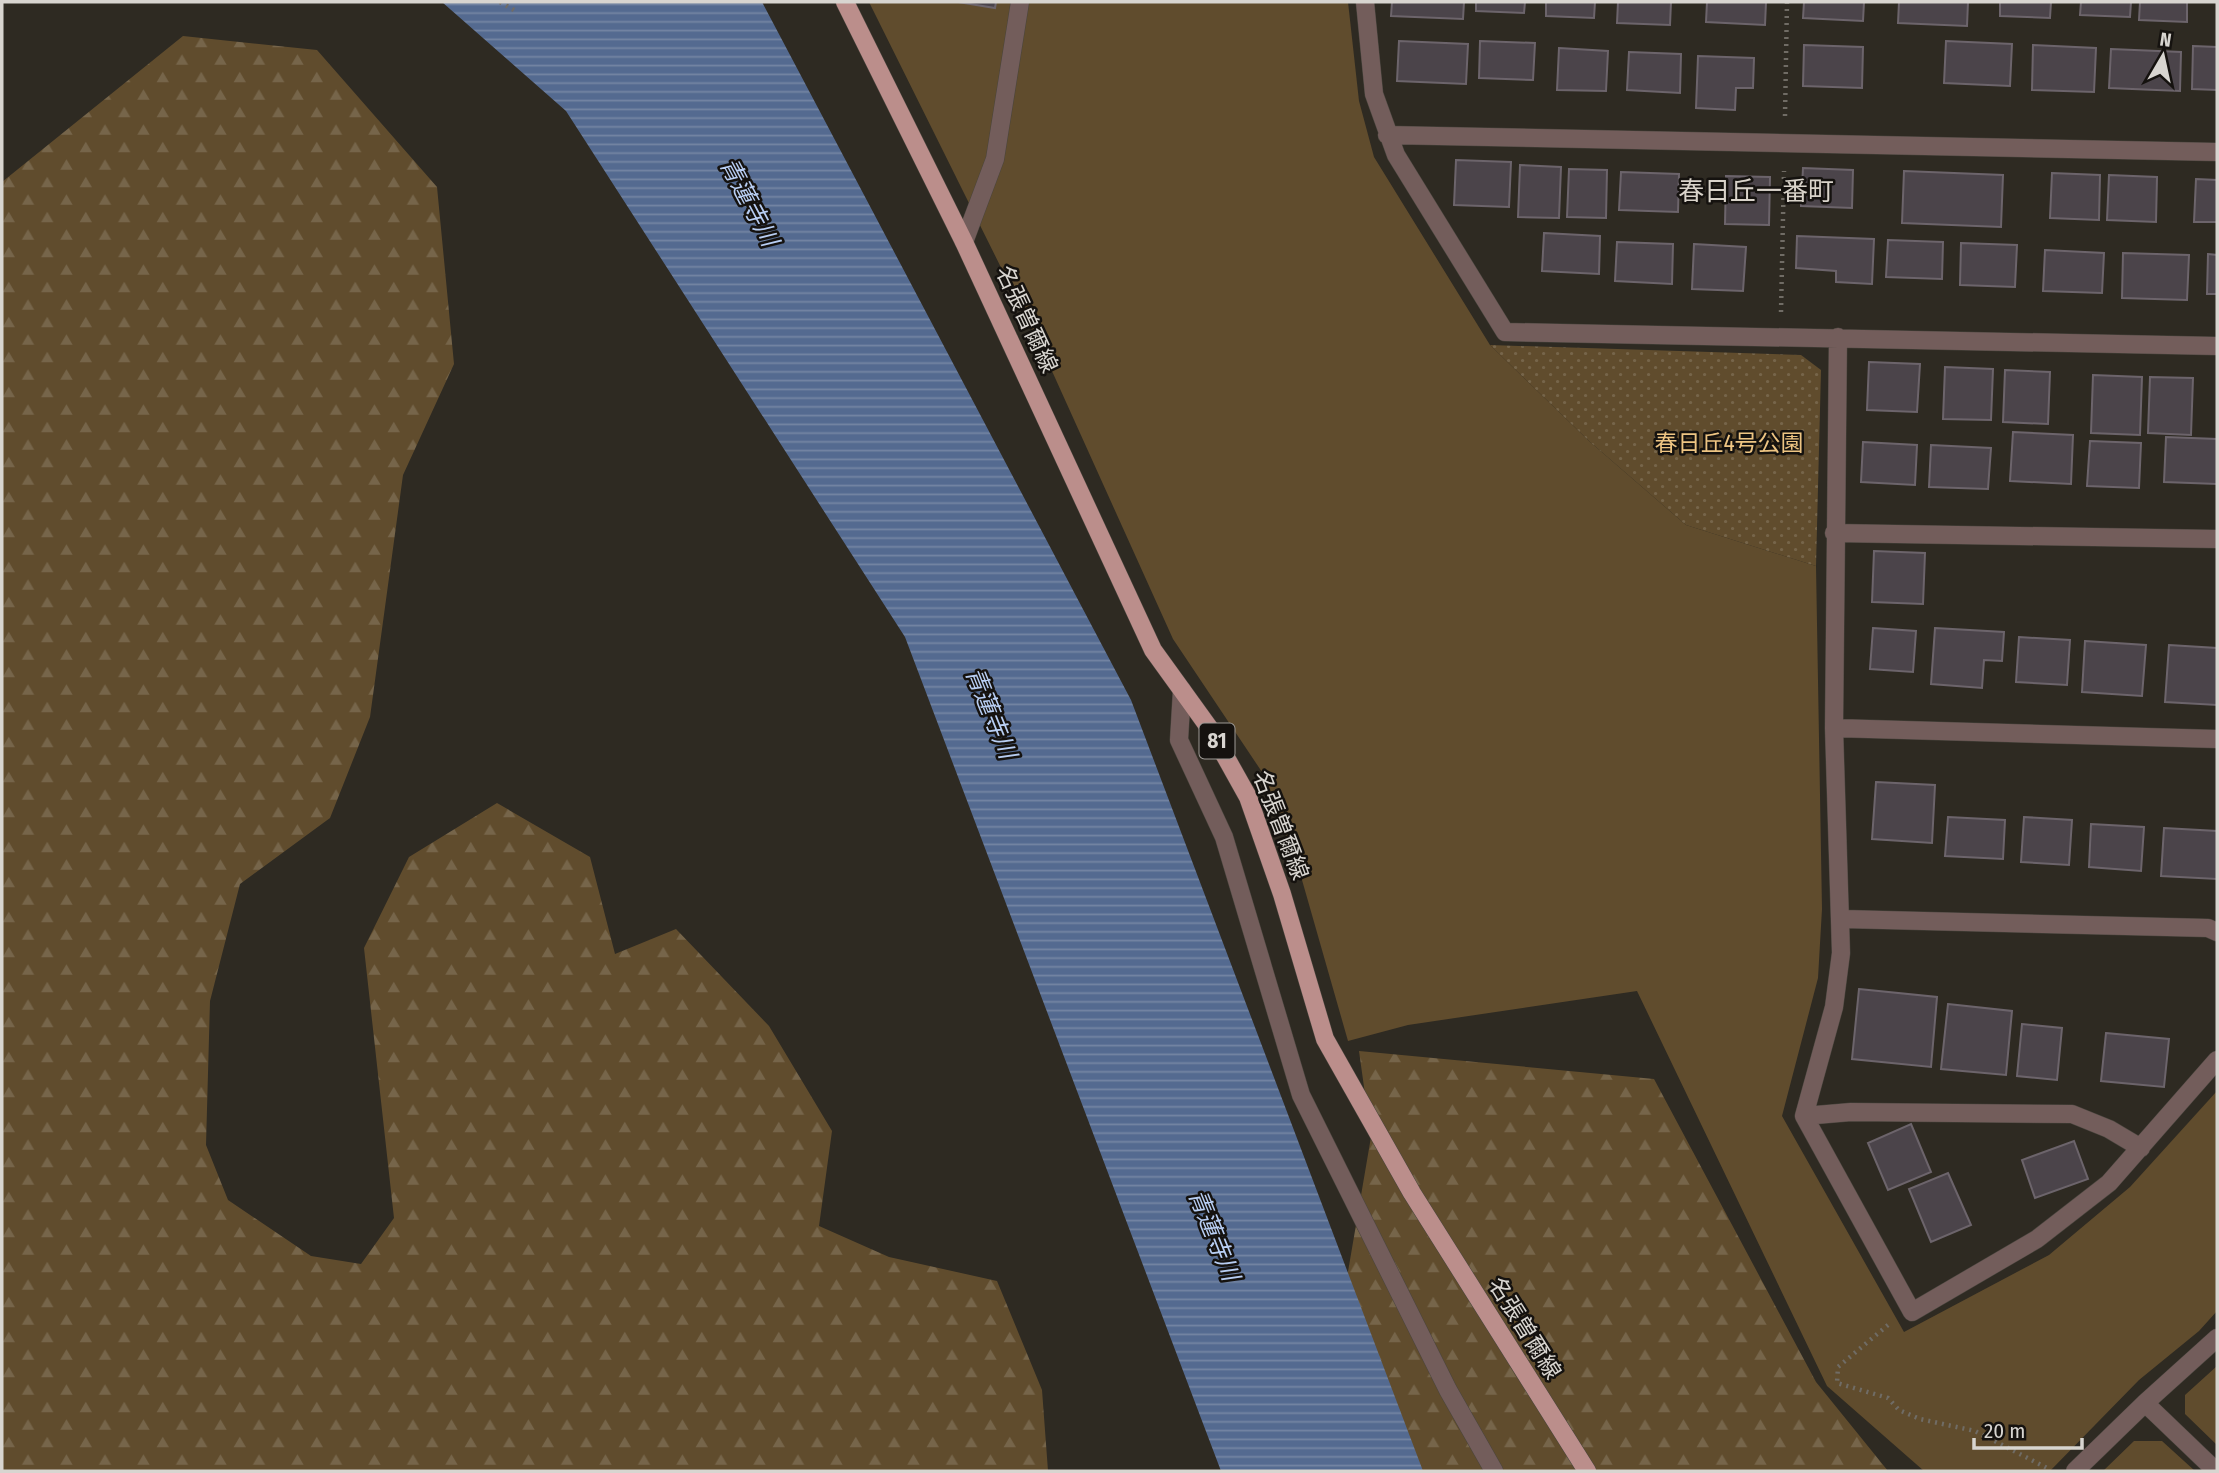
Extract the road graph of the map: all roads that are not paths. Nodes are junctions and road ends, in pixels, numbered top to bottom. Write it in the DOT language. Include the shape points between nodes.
graph roads {
  1 [pos="845,2"];
  2 [pos="1020,2"];
  3 [pos="1365,2"];
  4 [pos="1387,135"];
  5 [pos="2217,152"];
  6 [pos="964,242"];
  7 [pos="1838,337"];
  8 [pos="2217,346"];
  9 [pos="1834,533"];
  10 [pos="2217,538"];
  11 [pos="1182,690"];
  12 [pos="1834,728"];
  13 [pos="2217,739"];
  14 [pos="1843,919"];
  15 [pos="2217,932"];
  16 [pos="2217,1060"];
  17 [pos="1804,1116"];
  18 [pos="2141,1148"];
  19 [pos="2217,1338"];
  20 [pos="2145,1403"];
  21 [pos="1494,1471"];
  22 [pos="1587,1471"];
  23 [pos="2075,1471"];
  24 [pos="2216,1471"];
  1 -- 6 [label="main road, 名張曽爾線 / 81"];
  2 -- 6 [label="street" via="995,159"];
  3 -- 4 [label="street" via="1374,94"];
  4 -- 5 [label="street"];
  4 -- 7 [label="street" via="1505,332"];
  6 -- 11 [label="main road, 名張曽爾線 / 81" via="1153,650"];
  7 -- 8 [label="street"];
  7 -- 9 [label="street"];
  9 -- 10 [label="street"];
  9 -- 12 [label="street"];
  11 -- 21 [label="street" via="1178,740 1224,837 1301,1095 1448,1390"];
  11 -- 22 [label="main road, 名張曽爾線 / 81" via="1248,797 1325,1039 1412,1193"];
  12 -- 13 [label="street"];
  12 -- 14 [label="street"];
  14 -- 15 [label="street" via="2208,928"];
  14 -- 17 [label="street" via="1834,1007"];
  16 -- 18 [label="street"];
  17 -- 18 [label="street" via="1852,1112 2072,1114"];
  17 -- 18 [label="street" via="1912,1312 2037,1240 2109,1182"];
  19 -- 20 [label="street"];
  20 -- 23 [label="street"];
  20 -- 24 [label="street"];
}
